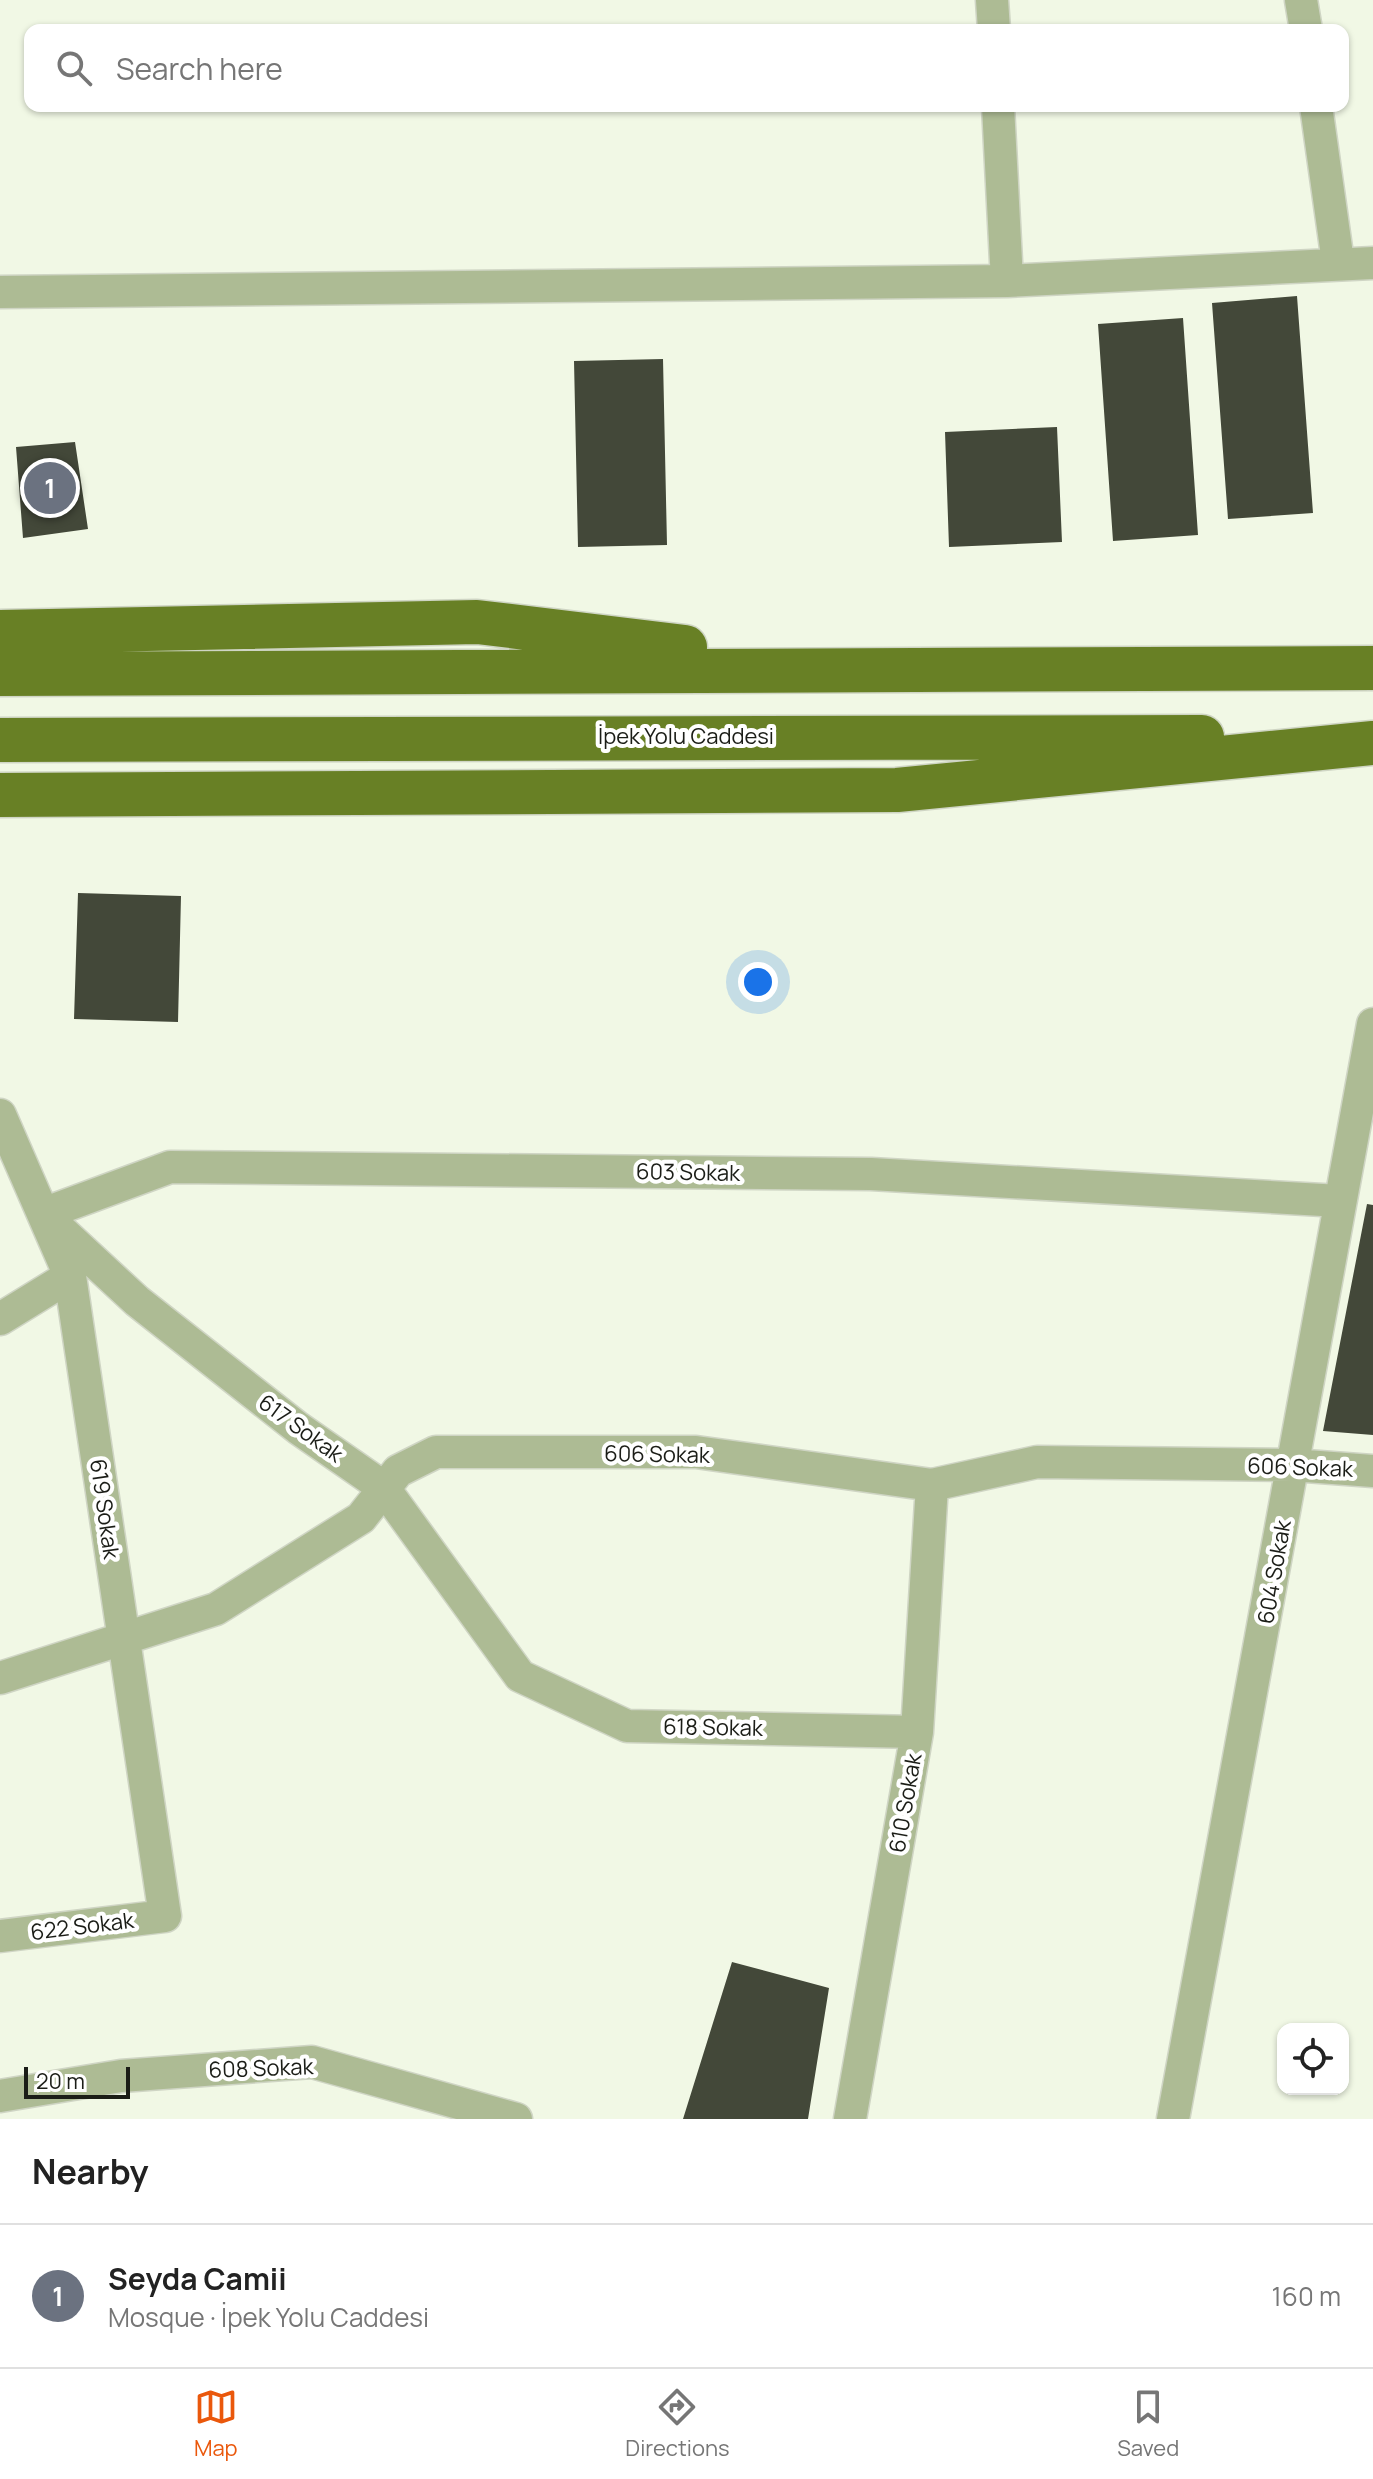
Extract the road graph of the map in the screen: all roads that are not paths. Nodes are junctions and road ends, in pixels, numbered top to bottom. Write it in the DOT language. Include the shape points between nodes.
graph roads {
  1 [pos="992,0"];
  2 [pos="1301,0"];
  3 [pos="994,24"];
  4 [pos="1305,24"];
  5 [pos="998,112"];
  6 [pos="1317,112"];
  7 [pos="1338,262"];
  8 [pos="1373,263"];
  9 [pos="1007,281"];
  10 [pos="0,292"];
  11 [pos="0,632"];
  12 [pos="1373,668"];
  13 [pos="878,670"];
  14 [pos="0,674"];
  15 [pos="0,740"];
  16 [pos="1373,740"];
  17 [pos="0,795"];
  18 [pos="1373,1024"];
  19 [pos="0,1115"];
  20 [pos="1340,1201"];
  21 [pos="43,1214"];
  22 [pos="70,1276"];
  23 [pos="0,1319"];
  24 [pos="1293,1465"];
  25 [pos="1373,1471"];
  26 [pos="932,1485"];
  27 [pos="383,1487"];
  28 [pos="124,1639"];
  29 [pos="520,1676"];
  30 [pos="0,1678"];
  31 [pos="917,1732"];
  32 [pos="165,1916"];
  33 [pos="0,1936"];
  34 [pos="0,2096"];
  35 [pos="516,2119"];
  36 [pos="850,2119"];
  37 [pos="1173,2119"];
  1 -- 3 [label="street"];
  2 -- 4 [label="street"];
  5 -- 9 [label="street"];
  6 -- 7 [label="street"];
  7 -- 8 [label="street"];
  7 -- 9 [label="street"];
  9 -- 10 [label="street"];
  11 -- 13 [label="highway" via="477,622"];
  12 -- 13 [label="highway"];
  13 -- 14 [label="highway"];
  15 -- 16 [label="highway, İpek Yolu Caddesi"];
  16 -- 17 [label="highway" via="897,790"];
  18 -- 20 [label="street, 604 Sokak"];
  19 -- 21 [label="street, 619 Sokak"];
  20 -- 21 [label="street, 603 Sokak" via="871,1174 170,1167"];
  20 -- 24 [label="street, 604 Sokak"];
  21 -- 22 [label="street, 619 Sokak"];
  21 -- 27 [label="street, 617 Sokak" via="137,1301 298,1428"];
  22 -- 23 [label="street"];
  22 -- 28 [label="street, 619 Sokak"];
  24 -- 25 [label="street, 606 Sokak"];
  24 -- 26 [label="street, 606 Sokak" via="1037,1462"];
  24 -- 37 [label="street, 604 Sokak"];
  26 -- 27 [label="street, 606 Sokak" via="696,1452 436,1452 398,1471"];
  26 -- 31 [label="street, 610 Sokak"];
  27 -- 28 [label="street, 606 Sokak" via="361,1518 216,1609"];
  27 -- 29 [label="street, 617 Sokak"];
  28 -- 30 [label="street, 606 Sokak"];
  28 -- 32 [label="street, 619 Sokak"];
  29 -- 31 [label="street, 618 Sokak" via="627,1726"];
  31 -- 36 [label="street, 610 Sokak"];
  32 -- 33 [label="street, 622 Sokak"];
  34 -- 35 [label="street, 608 Sokak" via="121,2076 312,2062"];
}
